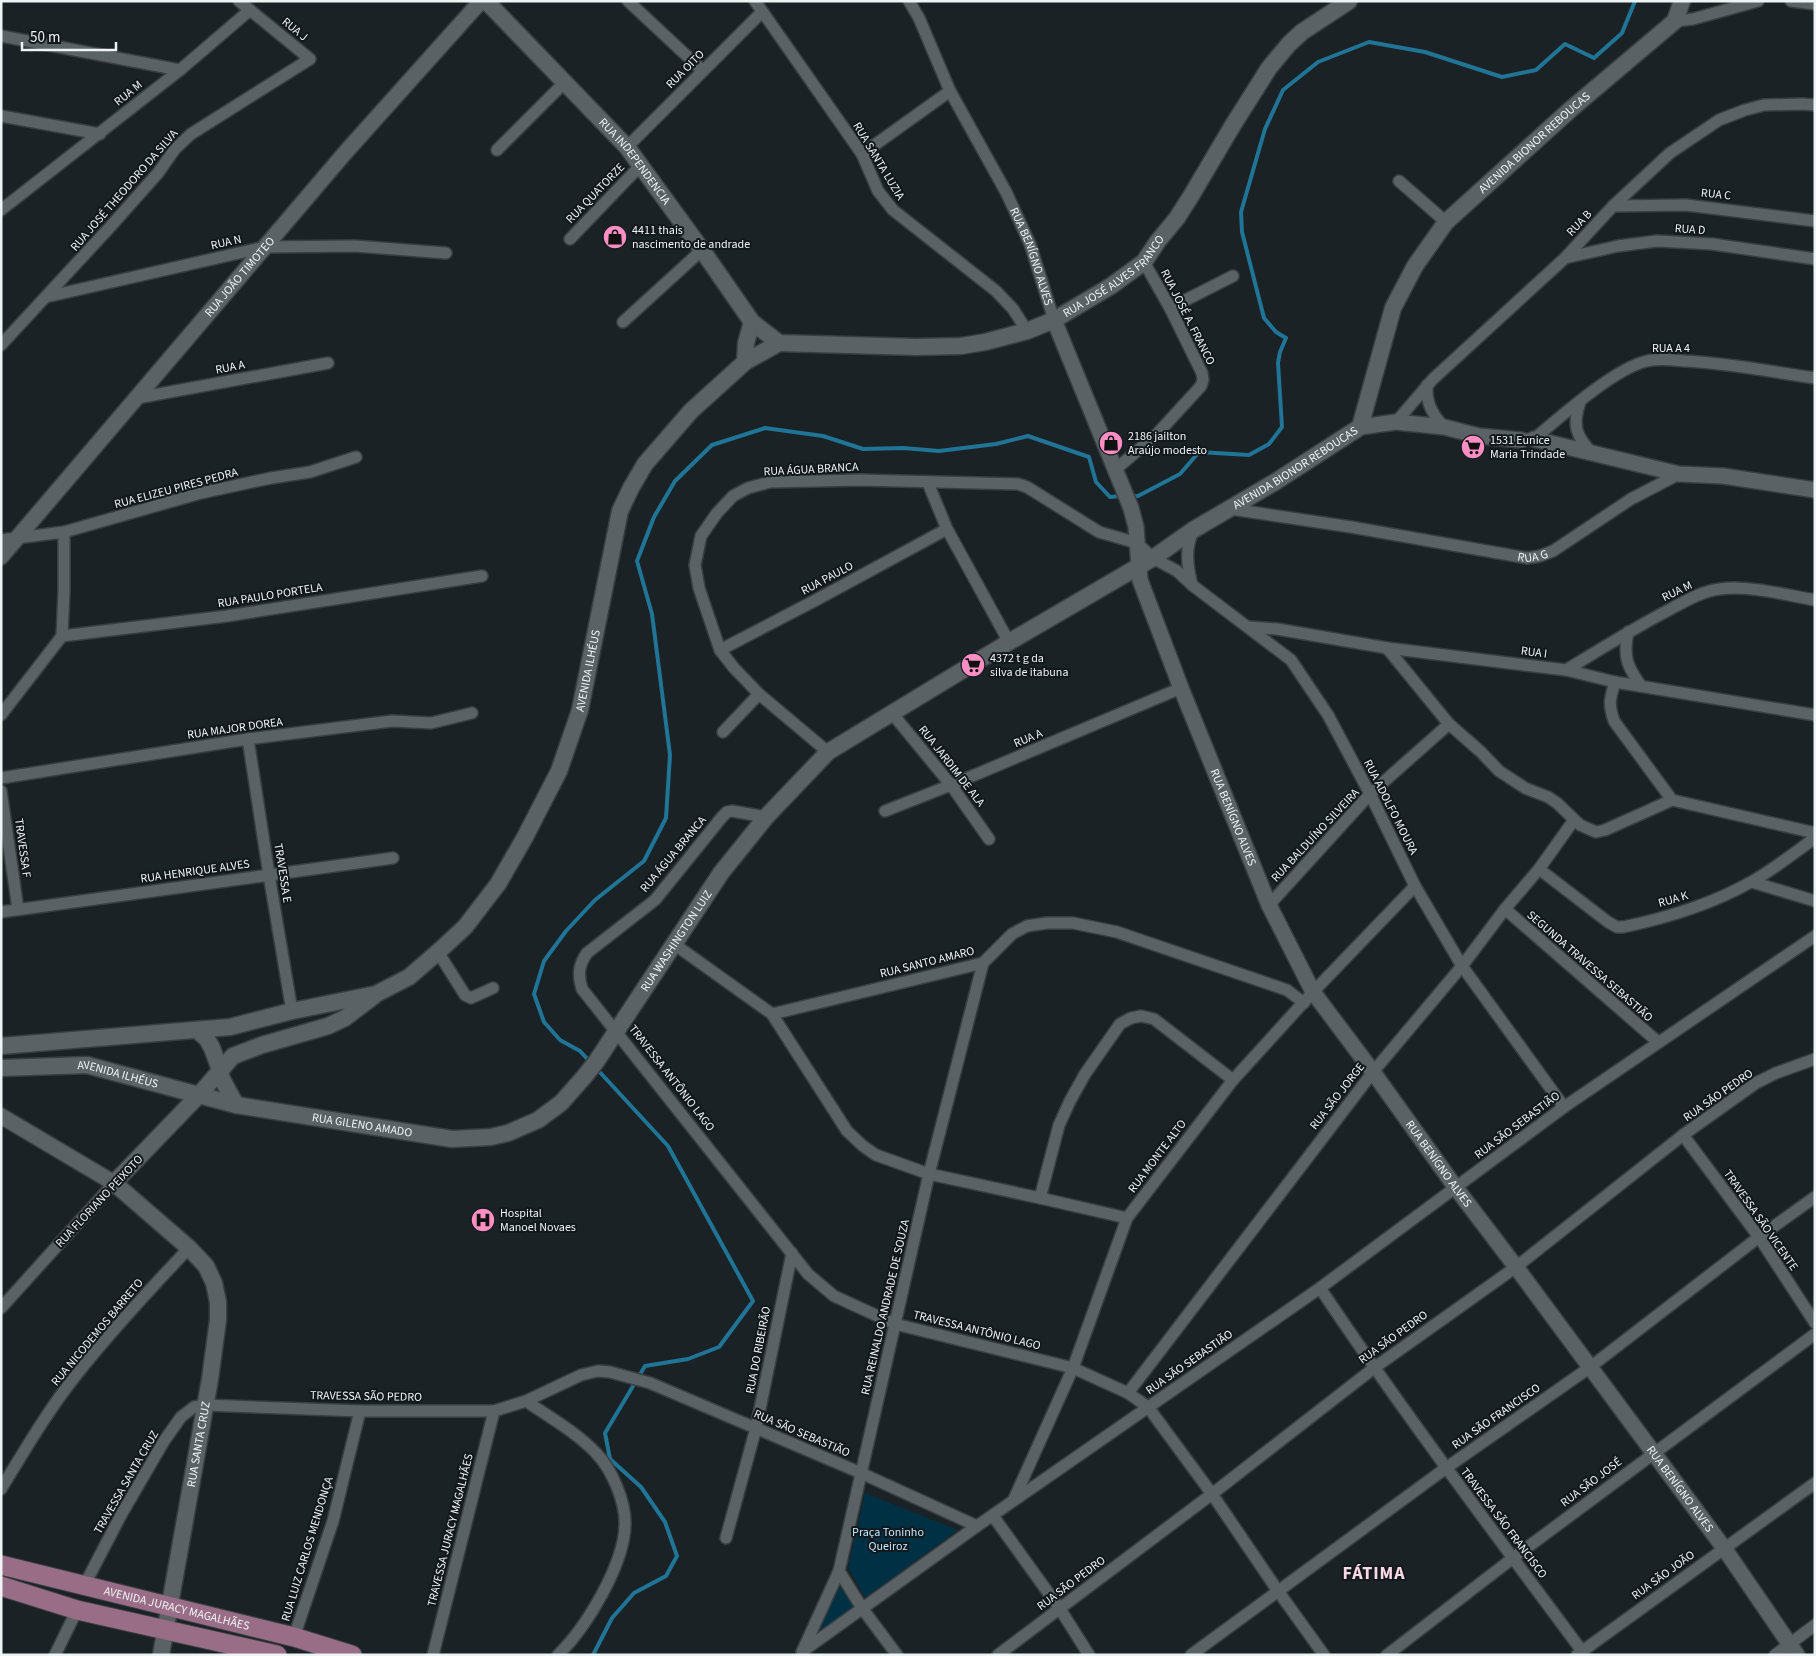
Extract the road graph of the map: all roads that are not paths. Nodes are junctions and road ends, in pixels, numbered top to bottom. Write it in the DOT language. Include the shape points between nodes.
graph roads {
  1 [pos="239,1"];
  2 [pos="481,1"];
  3 [pos="486,1"];
  4 [pos="628,1"];
  5 [pos="755,1"];
  6 [pos="909,1"];
  7 [pos="1349,1"];
  8 [pos="1682,1"];
  9 [pos="1758,1"];
  10 [pos="1791,1"];
  11 [pos="1815,4"];
  12 [pos="250,10"];
  13 [pos="762,12"];
  14 [pos="1675,21"];
  15 [pos="1,36"];
  16 [pos="310,59"];
  17 [pos="180,70"];
  18 [pos="702,70"];
  19 [pos="565,82"];
  20 [pos="950,91"];
  21 [pos="1815,105"];
  22 [pos="1,116"];
  23 [pos="100,134"];
  24 [pos="627,147"];
  25 [pos="497,150"];
  26 [pos="862,154"];
  27 [pos="641,165"];
  28 [pos="1400,181"];
  29 [pos="1613,206"];
  30 [pos="1,210"];
  31 [pos="1815,221"];
  32 [pos="1446,222"];
  33 [pos="570,240"];
  34 [pos="265,247"];
  35 [pos="702,250"];
  36 [pos="446,252"];
  37 [pos="1565,258"];
  38 [pos="1815,259"];
  39 [pos="1144,262"];
  40 [pos="1233,276"];
  41 [pos="46,297"];
  42 [pos="1170,308"];
  43 [pos="1054,320"];
  44 [pos="622,322"];
  45 [pos="752,322"];
  46 [pos="1027,331"];
  47 [pos="773,339"];
  48 [pos="1,345"];
  49 [pos="746,362"];
  50 [pos="328,363"];
  51 [pos="1815,378"];
  52 [pos="1427,385"];
  53 [pos="137,398"];
  54 [pos="1581,400"];
  55 [pos="1396,422"];
  56 [pos="1360,426"];
  57 [pos="1444,427"];
  58 [pos="1527,439"];
  59 [pos="1592,453"];
  60 [pos="356,457"];
  61 [pos="1116,469"];
  62 [pos="1679,474"];
  63 [pos="928,483"];
  64 [pos="1815,490"];
  65 [pos="1231,509"];
  66 [pos="947,529"];
  67 [pos="1193,530"];
  68 [pos="64,532"];
  69 [pos="18,538"];
  70 [pos="1,540"];
  71 [pos="1136,543"];
  72 [pos="1,557"];
  73 [pos="1146,562"];
  74 [pos="482,576"];
  75 [pos="1192,585"];
  76 [pos="1815,600"];
  77 [pos="1248,627"];
  78 [pos="1628,632"];
  79 [pos="62,636"];
  80 [pos="1009,642"];
  81 [pos="1387,648"];
  82 [pos="720,650"];
  83 [pos="1566,670"];
  84 [pos="1615,682"];
  85 [pos="1641,686"];
  86 [pos="1181,688"];
  87 [pos="759,694"];
  88 [pos="891,712"];
  89 [pos="472,713"];
  90 [pos="1,715"];
  91 [pos="1815,715"];
  92 [pos="1448,724"];
  93 [pos="722,732"];
  94 [pos="248,739"];
  95 [pos="828,752"];
  96 [pos="1,778"];
  97 [pos="951,785"];
  98 [pos="1,791"];
  99 [pos="1370,794"];
  100 [pos="1672,800"];
  101 [pos="886,810"];
  102 [pos="766,817"];
  103 [pos="1574,820"];
  104 [pos="1815,833"];
  105 [pos="989,838"];
  106 [pos="1815,838"];
  107 [pos="393,858"];
  108 [pos="1539,869"];
  109 [pos="268,875"];
  110 [pos="1752,882"];
  111 [pos="1415,886"];
  112 [pos="1815,901"];
  113 [pos="1269,905"];
  114 [pos="18,910"];
  115 [pos="1505,910"];
  116 [pos="1,912"];
  117 [pos="1815,936"];
  118 [pos="674,944"];
  119 [pos="438,952"];
  120 [pos="983,963"];
  121 [pos="1462,966"];
  122 [pos="493,988"];
  123 [pos="376,994"];
  124 [pos="1308,997"];
  125 [pos="292,1011"];
  126 [pos="772,1014"];
  127 [pos="197,1030"];
  128 [pos="616,1031"];
  129 [pos="1658,1042"];
  130 [pos="1,1046"];
  131 [pos="1815,1060"];
  132 [pos="1,1068"];
  133 [pos="220,1070"];
  134 [pos="1373,1072"];
  135 [pos="1233,1080"];
  136 [pos="198,1096"];
  137 [pos="236,1105"];
  138 [pos="1564,1107"];
  139 [pos="1,1116"];
  140 [pos="525,1126"];
  141 [pos="1683,1135"];
  142 [pos="929,1174"];
  143 [pos="114,1183"];
  144 [pos="1456,1188"];
  145 [pos="1815,1197"];
  146 [pos="1040,1198"];
  147 [pos="1127,1218"];
  148 [pos="1759,1237"];
  149 [pos="189,1248"];
  150 [pos="792,1253"];
  151 [pos="1516,1267"];
  152 [pos="1320,1288"];
  153 [pos="1,1308"];
  154 [pos="1815,1323"];
  155 [pos="895,1324"];
  156 [pos="1815,1334"];
  157 [pos="1073,1368"];
  158 [pos="1374,1368"];
  159 [pos="1589,1368"];
  160 [pos="1128,1393"];
  161 [pos="526,1401"];
  162 [pos="205,1405"];
  163 [pos="1148,1407"];
  164 [pos="360,1411"];
  165 [pos="494,1411"];
  166 [pos="756,1428"];
  167 [pos="1653,1454"];
  168 [pos="1446,1468"];
  169 [pos="861,1473"];
  170 [pos="1815,1483"];
  171 [pos="1,1489"];
  172 [pos="1212,1494"];
  173 [pos="1013,1500"];
  174 [pos="993,1516"];
  175 [pos="977,1526"];
  176 [pos="726,1538"];
  177 [pos="1724,1548"];
  178 [pos="1513,1558"];
  179 [pos="1,1565"];
  180 [pos="839,1571"];
  181 [pos="1,1586"];
  182 [pos="84,1586"];
  183 [pos="1278,1591"];
  184 [pos="169,1606"];
  185 [pos="862,1608"];
  186 [pos="1060,1609"];
  187 [pos="77,1610"];
  188 [pos="1815,1625"];
  189 [pos="165,1630"];
  190 [pos="294,1637"];
  191 [pos="1793,1649"];
  192 [pos="800,1653"];
  193 [pos="1579,1653"];
  194 [pos="55,1655"];
  195 [pos="161,1655"];
  196 [pos="277,1655"];
  197 [pos="352,1655"];
  198 [pos="433,1655"];
  199 [pos="558,1655"];
  200 [pos="897,1655"];
  201 [pos="998,1655"];
  202 [pos="1089,1655"];
  203 [pos="1191,1655"];
  204 [pos="1324,1655"];
  205 [pos="1386,1655"];
  206 [pos="1775,1655"];
  1 -- 12 [label="street, RUA J"];
  2 -- 34 [label="street, RUA JOÃO TIMOTEO"];
  3 -- 19 [label="main road, RUA INDEPENDENCIA"];
  4 -- 18 [label="street"];
  5 -- 13 [label="street, RUA SANTA LUZIA"];
  6 -- 20 [label="street, RUA BENÍGNO ALVES"];
  7 -- 39 [label="main road, RUA JOSÉ ALVES FRANCO" via="1302,32 1269,68 1177,218"];
  8 -- 14 [label="main road"];
  9 -- 14 [label="street"];
  10 -- 11 [label="street"];
  12 -- 16 [label="street, RUA J"];
  12 -- 17 [label="street, RUA M"];
  13 -- 18 [label="street, RUA OITO"];
  13 -- 26 [label="street, RUA SANTA LUZIA"];
  14 -- 32 [label="main road, AVENIDA BIONOR REBOUCAS"];
  15 -- 17 [label="street"];
  16 -- 41 [label="street, RUA JOSÉ THEODORO DA SILVA" via="191,134"];
  17 -- 23 [label="street, RUA M"];
  18 -- 24 [label="street, RUA OITO"];
  19 -- 24 [label="main road, RUA INDEPENDENCIA"];
  19 -- 25 [label="street"];
  20 -- 26 [label="street"];
  20 -- 43 [label="street, RUA BENÍGNO ALVES" via="1006,192 1030,244"];
  21 -- 29 [label="street, RUA B" via="1764,105 1719,120 1670,153"];
  22 -- 23 [label="street"];
  23 -- 30 [label="street, RUA M"];
  24 -- 27 [label="main road, RUA INDEPENDENCIA"];
  26 -- 46 [label="street, RUA SANTA LUZIA" via="878,191 892,210 996,291"];
  27 -- 33 [label="street, RUA QUATORZE"];
  27 -- 35 [label="main road, RUA INDEPENDENCIA"];
  28 -- 32 [label="street"];
  29 -- 31 [label="street, RUA C" via="1686,205"];
  29 -- 37 [label="street, RUA B"];
  32 -- 56 [label="main road, AVENIDA BIONOR REBOUCAS" via="1415,266 1393,308"];
  34 -- 36 [label="street, RUA N" via="355,246"];
  34 -- 41 [label="street, RUA N"];
  34 -- 53 [label="street, RUA JOÃO TIMOTEO"];
  35 -- 44 [label="street"];
  35 -- 45 [label="main road, RUA INDEPENDENCIA"];
  37 -- 38 [label="street, RUA D" via="1657,241 1712,244"];
  37 -- 52 [label="street, RUA B"];
  39 -- 42 [label="street, RUA JOSÉ A. FRANCO"];
  39 -- 43 [label="main road, RUA JOSÉ ALVES FRANCO"];
  40 -- 42 [label="street"];
  41 -- 48 [label="street, RUA JOSÉ THEODORO DA SILVA"];
  42 -- 61 [label="street, RUA JOSÉ A. FRANCO" via="1202,373 1201,386 1157,434"];
  43 -- 46 [label="main road, RUA JOSÉ ALVES FRANCO"];
  43 -- 61 [label="street, RUA BENÍGNO ALVES"];
  45 -- 47 [label="main road, RUA INDEPENDENCIA"];
  45 -- 49 [label="main road" via="746,343"];
  46 -- 47 [label="main road, RUA JOSÉ ALVES FRANCO" via="961,346 916,348"];
  47 -- 49 [label="main road, AVENIDA ILHÉUS"];
  49 -- 119 [label="main road, AVENIDA ILHÉUS" via="691,411 645,464 632,488 620,511 580,710 559,771 498,884 465,927"];
  50 -- 53 [label="street, RUA A"];
  51 -- 54 [label="street, RUA A 4" via="1708,362 1647,361 1634,365"];
  52 -- 55 [label="street, RUA B"];
  52 -- 57 [label="street" via="1429,407"];
  53 -- 69 [label="street, RUA JOÃO TIMOTEO"];
  54 -- 58 [label="street, RUA A 4"];
  54 -- 59 [label="street" via="1575,416 1577,431 1582,443"];
  55 -- 56 [label="street"];
  55 -- 57 [label="street"];
  56 -- 65 [label="main road, AVENIDA BIONOR REBOUCAS"];
  57 -- 58 [label="street" via="1479,436"];
  58 -- 59 [label="street"];
  59 -- 62 [label="street"];
  60 -- 68 [label="street, RUA ELIZEU PIRES PEDRA" via="310,472 201,494"];
  61 -- 71 [label="street, RUA BENÍGNO ALVES" via="1136,527"];
  62 -- 64 [label="street" via="1723,476"];
  62 -- 65 [label="street, RUA G" via="1631,499 1553,551 1527,558"];
  63 -- 66 [label="street"];
  63 -- 71 [label="street, RUA ÁGUA BRANCA" via="1018,484 1028,487 1098,532"];
  63 -- 82 [label="street, RUA ÁGUA BRANCA" via="860,480 770,482 733,496 700,536 695,565 699,588"];
  65 -- 67 [label="main road, AVENIDA BIONOR REBOUCAS"];
  66 -- 80 [label="street"];
  66 -- 82 [label="street, RUA PAULO"];
  67 -- 73 [label="main road, AVENIDA BIONOR REBOUCAS"];
  67 -- 75 [label="street" via="1187,553"];
  68 -- 69 [label="street, RUA ELIZEU PIRES PEDRA"];
  68 -- 79 [label="street"];
  69 -- 70 [label="street, RUA ELIZEU PIRES PEDRA"];
  69 -- 72 [label="street, RUA JOÃO TIMOTEO"];
  71 -- 73 [label="street, RUA BENÍGNO ALVES"];
  73 -- 75 [label="street, RUA ADOLFO MOURA" via="1177,570"];
  73 -- 80 [label="main road, AVENIDA BIONOR REBOUCAS"];
  73 -- 86 [label="street, RUA BENÍGNO ALVES" via="1140,580"];
  74 -- 79 [label="street, RUA PAULO PORTELA" via="228,616"];
  75 -- 77 [label="street, RUA ADOLFO MOURA"];
  76 -- 78 [label="street, RUA M" via="1751,589 1720,588 1684,602"];
  77 -- 81 [label="street, RUA I"];
  77 -- 99 [label="street, RUA ADOLFO MOURA" via="1292,660 1328,715"];
  78 -- 83 [label="street, RUA M"];
  78 -- 85 [label="street" via="1626,659"];
  79 -- 90 [label="street"];
  80 -- 88 [label="main road, AVENIDA BIONOR REBOUCAS"];
  81 -- 83 [label="street, RUA I"];
  81 -- 92 [label="street"];
  82 -- 87 [label="street, RUA ÁGUA BRANCA"];
  83 -- 84 [label="street, RUA I"];
  84 -- 85 [label="street, RUA I"];
  84 -- 100 [label="street" via="1609,707 1614,720"];
  85 -- 91 [label="street, RUA I"];
  86 -- 97 [label="street, RUA A"];
  86 -- 113 [label="street, RUA BENÍGNO ALVES"];
  87 -- 93 [label="street"];
  87 -- 95 [label="street, RUA ÁGUA BRANCA"];
  88 -- 95 [label="main road, AVENIDA BIONOR REBOUCAS"];
  88 -- 97 [label="street, RUA JARDIM DE ALA"];
  89 -- 94 [label="street, RUA MAJOR DOREA" via="432,723 392,721"];
  92 -- 99 [label="street, RUA BALDUÍNO SILVEIRA"];
  92 -- 103 [label="street" via="1499,771 1525,788 1557,802"];
  94 -- 96 [label="street, RUA MAJOR DOREA"];
  94 -- 109 [label="street, TRAVESSA E"];
  95 -- 102 [label="main road, RUA WASHINGTON LUIZ"];
  97 -- 101 [label="street, RUA A"];
  97 -- 105 [label="street, RUA JARDIM DE ALA"];
  98 -- 114 [label="street, TRAVESSA F"];
  99 -- 111 [label="street, RUA ADOLFO MOURA"];
  99 -- 113 [label="street, RUA BALDUÍNO SILVEIRA"];
  100 -- 103 [label="street" via="1596,832"];
  100 -- 104 [label="street"];
  102 -- 118 [label="main road, RUA WASHINGTON LUIZ" via="721,873"];
  102 -- 128 [label="street, RUA ÁGUA BRANCA" via="727,812 655,900 587,953 578,971 582,989"];
  103 -- 108 [label="street, RUA SÃO JORGE"];
  106 -- 110 [label="street, RUA K"];
  107 -- 109 [label="street, RUA HENRIQUE ALVES"];
  108 -- 110 [label="street, RUA K" via="1608,922 1624,928 1698,907"];
  108 -- 115 [label="street, RUA SÃO JORGE"];
  109 -- 114 [label="street, RUA HENRIQUE ALVES"];
  109 -- 125 [label="street, TRAVESSA E"];
  110 -- 112 [label="street"];
  111 -- 121 [label="street, RUA ADOLFO MOURA"];
  111 -- 124 [label="street, RUA MONTE ALTO"];
  113 -- 124 [label="street, RUA BENÍGNO ALVES"];
  114 -- 116 [label="street, RUA HENRIQUE ALVES"];
  115 -- 121 [label="street, RUA SÃO JORGE"];
  115 -- 129 [label="street, SEGUNDA TRAVESSA SEBASTIÃO"];
  117 -- 129 [label="street, RUA SÃO SEBASTIÃO"];
  118 -- 126 [label="street"];
  118 -- 128 [label="main road, RUA WASHINGTON LUIZ"];
  119 -- 122 [label="street" via="465,995 472,998"];
  119 -- 123 [label="main road, AVENIDA ILHÉUS" via="409,977"];
  120 -- 124 [label="street, RUA SANTO AMARO" via="1012,934 1027,926 1047,922 1073,923 1117,932"];
  120 -- 126 [label="street, RUA SANTO AMARO"];
  120 -- 142 [label="street, RUA REINALDO ANDRADE DE SOUZA"];
  121 -- 134 [label="street, RUA SÃO JORGE"];
  121 -- 138 [label="street, RUA ADOLFO MOURA"];
  123 -- 125 [label="main road, AVENIDA ILHÉUS"];
  123 -- 133 [label="main road, AVENIDA ILHÉUS" via="345,1018 246,1050 232,1056"];
  124 -- 134 [label="street, RUA BENÍGNO ALVES"];
  124 -- 135 [label="street, RUA MONTE ALTO"];
  125 -- 127 [label="main road, AVENIDA ILHÉUS" via="230,1027"];
  126 -- 142 [label="street" via="847,1131 876,1155"];
  127 -- 130 [label="main road, AVENIDA ILHÉUS"];
  127 -- 133 [label="main road" via="207,1039"];
  128 -- 140 [label="main road, RUA WASHINGTON LUIZ" via="596,1062 561,1103"];
  128 -- 150 [label="street, TRAVESSA ANTÔNIO LAGO"];
  129 -- 138 [label="street, RUA SÃO SEBASTIÃO"];
  131 -- 141 [label="street, RUA SÃO PEDRO" via="1756,1083"];
  132 -- 136 [label="main road, AVENIDA ILHÉUS" via="86,1065"];
  133 -- 136 [label="main road, AVENIDA ILHÉUS"];
  133 -- 137 [label="main road" via="225,1087"];
  134 -- 144 [label="street, RUA BENÍGNO ALVES"];
  134 -- 160 [label="street, RUA SÃO JORGE"];
  135 -- 146 [label="street" via="1154,1019 1141,1016 1120,1024 1070,1100 1059,1125"];
  135 -- 147 [label="street, RUA MONTE ALTO"];
  136 -- 137 [label="main road, RUA GILENO AMADO"];
  136 -- 143 [label="main road, RUA FLORIANO PEIXOTO"];
  137 -- 140 [label="main road, RUA GILENO AMADO" via="452,1139 491,1137"];
  138 -- 144 [label="street, RUA SÃO SEBASTIÃO"];
  139 -- 143 [label="street"];
  141 -- 148 [label="street, TRAVESSA SÃO VICENTE"];
  141 -- 151 [label="street, RUA SÃO PEDRO"];
  142 -- 146 [label="street"];
  142 -- 155 [label="street, RUA REINALDO ANDRADE DE SOUZA"];
  143 -- 149 [label="main road"];
  143 -- 153 [label="street, RUA FLORIANO PEIXOTO"];
  144 -- 151 [label="street, RUA BENÍGNO ALVES"];
  144 -- 152 [label="street, RUA SÃO SEBASTIÃO"];
  145 -- 148 [label="street, RUA SÃO FRANCISCO"];
  146 -- 147 [label="street"];
  147 -- 157 [label="street, RUA MONTE ALTO"];
  148 -- 154 [label="street, TRAVESSA SÃO VICENTE"];
  148 -- 159 [label="street, RUA SÃO FRANCISCO"];
  149 -- 162 [label="main road, RUA SANTA CRUZ" via="206,1266 218,1302"];
  149 -- 171 [label="street, RUA NICODEMOS BARRETO" via="77,1374"];
  150 -- 155 [label="street, TRAVESSA ANTÔNIO LAGO" via="808,1274 834,1296"];
  150 -- 166 [label="street, RUA DO RIBEIRÃO"];
  151 -- 158 [label="street, RUA SÃO PEDRO"];
  151 -- 159 [label="street, RUA BENÍGNO ALVES"];
  152 -- 158 [label="street, TRAVESSA SÃO FRANCISCO"];
  152 -- 163 [label="street, RUA SÃO SEBASTIÃO"];
  155 -- 157 [label="street, TRAVESSA ANTÔNIO LAGO"];
  155 -- 169 [label="street, RUA REINALDO ANDRADE DE SOUZA"];
  156 -- 167 [label="street, RUA SÃO JOSÉ"];
  157 -- 160 [label="street, TRAVESSA ANTÔNIO LAGO"];
  157 -- 173 [label="street, RUA MONTE ALTO"];
  158 -- 168 [label="street, TRAVESSA SÃO FRANCISCO"];
  158 -- 172 [label="street, RUA SÃO PEDRO"];
  159 -- 167 [label="street, RUA BENÍGNO ALVES"];
  159 -- 168 [label="street, RUA SÃO FRANCISCO"];
  160 -- 163 [label="street, TRAVESSA ANTÔNIO LAGO"];
  161 -- 165 [label="street, TRAVESSA SÃO PEDRO"];
  161 -- 166 [label="street, RUA SÃO SEBASTIÃO" via="581,1376 598,1371 610,1372 650,1383"];
  161 -- 199 [label="street" via="575,1434 597,1454 621,1494 625,1525 622,1547 597,1604 570,1644"];
  162 -- 164 [label="street, TRAVESSA SÃO PEDRO"];
  162 -- 182 [label="street, TRAVESSA SANTA CRUZ" via="194,1407 181,1417 164,1441"];
  162 -- 184 [label="main road, RUA SANTA CRUZ"];
  163 -- 172 [label="street, TRAVESSA ANTÔNIO LAGO"];
  163 -- 173 [label="street, RUA SÃO SEBASTIÃO"];
  164 -- 165 [label="street, TRAVESSA SÃO PEDRO"];
  164 -- 190 [label="street, RUA LUIZ CARLOS MENDONÇA" via="332,1521"];
  165 -- 198 [label="street, TRAVESSA JURACY MAGALHÃES"];
  166 -- 169 [label="street, RUA SÃO SEBASTIÃO"];
  166 -- 176 [label="street, RUA DO RIBEIRÃO"];
  167 -- 177 [label="street, RUA BENÍGNO ALVES"];
  167 -- 178 [label="street, RUA SÃO JOSÉ"];
  168 -- 178 [label="street, TRAVESSA SÃO FRANCISCO"];
  168 -- 183 [label="street, RUA SÃO FRANCISCO"];
  169 -- 175 [label="street, RUA SÃO SEBASTIÃO"];
  169 -- 180 [label="street, RUA REINALDO ANDRADE DE SOUZA"];
  170 -- 177 [label="street, RUA SÃO JOÃO"];
  172 -- 183 [label="street, TRAVESSA ANTÔNIO LAGO"];
  172 -- 186 [label="street, RUA SÃO PEDRO"];
  173 -- 174 [label="street, RUA SÃO SEBASTIÃO"];
  174 -- 175 [label="street, RUA SÃO SEBASTIÃO"];
  174 -- 186 [label="street"];
  175 -- 185 [label="street"];
  177 -- 191 [label="street, RUA BENÍGNO ALVES"];
  177 -- 193 [label="street, RUA SÃO JOÃO"];
  178 -- 193 [label="street, TRAVESSA SÃO FRANCISCO"];
  178 -- 205 [label="street, RUA SÃO JOSÉ"];
  179 -- 182 [label="main road, AVENIDA JURACY MAGALHÃES"];
  180 -- 185 [label="street"];
  180 -- 192 [label="street, RUA REINALDO ANDRADE DE SOUZA"];
  181 -- 187 [label="main road, AVENIDA JURACY MAGALHÃES"];
  182 -- 184 [label="main road, AVENIDA JURACY MAGALHÃES"];
  183 -- 203 [label="street, RUA SÃO FRANCISCO"];
  183 -- 204 [label="street, TRAVESSA ANTÔNIO LAGO"];
  184 -- 189 [label="main road, RUA SANTA CRUZ"];
  184 -- 190 [label="main road, AVENIDA JURACY MAGALHÃES"];
  185 -- 192 [label="street"];
  185 -- 200 [label="street"];
  186 -- 201 [label="street, RUA SÃO PEDRO"];
  186 -- 202 [label="street"];
  187 -- 189 [label="main road, AVENIDA JURACY MAGALHÃES"];
  187 -- 194 [label="street"];
  188 -- 191 [label="street"];
  189 -- 195 [label="main road, RUA SANTA CRUZ"];
  189 -- 196 [label="main road, AVENIDA JURACY MAGALHÃES"];
  190 -- 197 [label="main road, AVENIDA JURACY MAGALHÃES"];
  191 -- 206 [label="street"];
}
